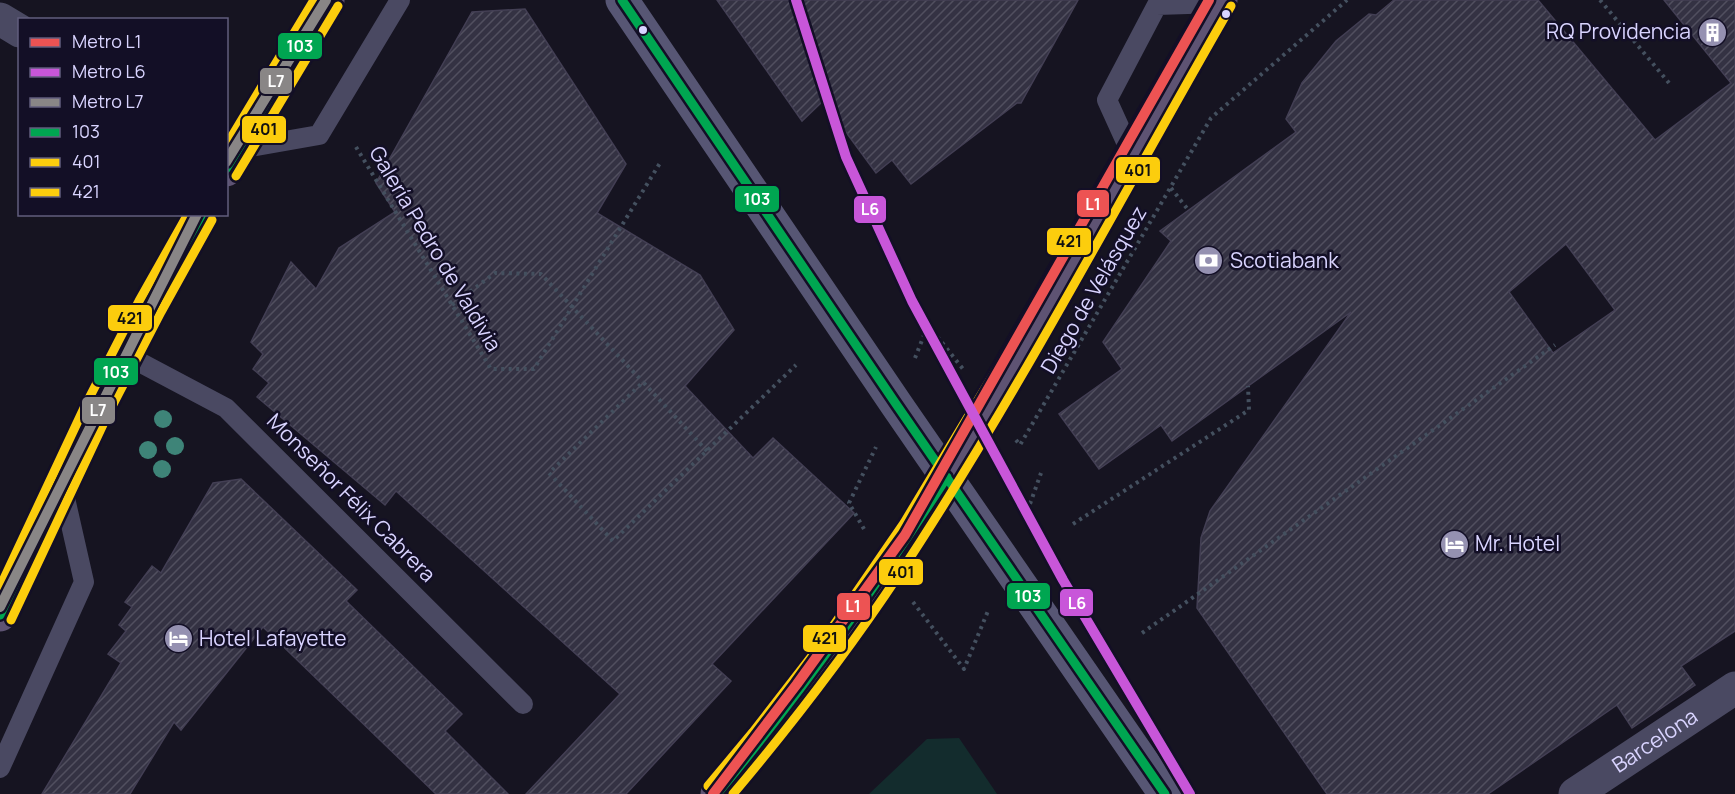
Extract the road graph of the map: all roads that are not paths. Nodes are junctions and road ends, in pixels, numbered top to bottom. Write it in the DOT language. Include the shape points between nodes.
graph roads {
  1 [pos="328,0"];
  2 [pos="400,0"];
  3 [pos="622,0"];
  4 [pos="1220,1"];
  5 [pos="0,18"];
  6 [pos="18,30"];
  7 [pos="1132,155"];
  8 [pos="230,163"];
  9 [pos="201,216"];
  10 [pos="126,354"];
  11 [pos="947,477"];
  12 [pos="62,485"];
  13 [pos="0,615"];
  14 [pos="1735,687"];
  15 [pos="523,704"];
  16 [pos="8,737"];
  17 [pos="0,768"];
  18 [pos="717,794"];
  19 [pos="1165,794"];
  20 [pos="1575,794"];
  1 -- 8 [label="main road"];
  2 -- 8 [label="lane" via="319,135"];
  3 -- 11 [label="main road"];
  4 -- 7 [label="main road"];
  4 -- 7 [label="lane" via="1157,5 1107,100"];
  5 -- 6 [label="street"];
  7 -- 11 [label="main road"];
  9 -- 10 [label="main road"];
  10 -- 12 [label="main road"];
  10 -- 15 [label="lane, Monseñor Félix Cabrera" via="226,408"];
  11 -- 18 [label="main road" via="819,668"];
  11 -- 19 [label="main road"];
  12 -- 13 [label="main road"];
  12 -- 16 [label="lane" via="84,582"];
  14 -- 20 [label="street, Barcelona"];
  16 -- 17 [label="lane"];
}
